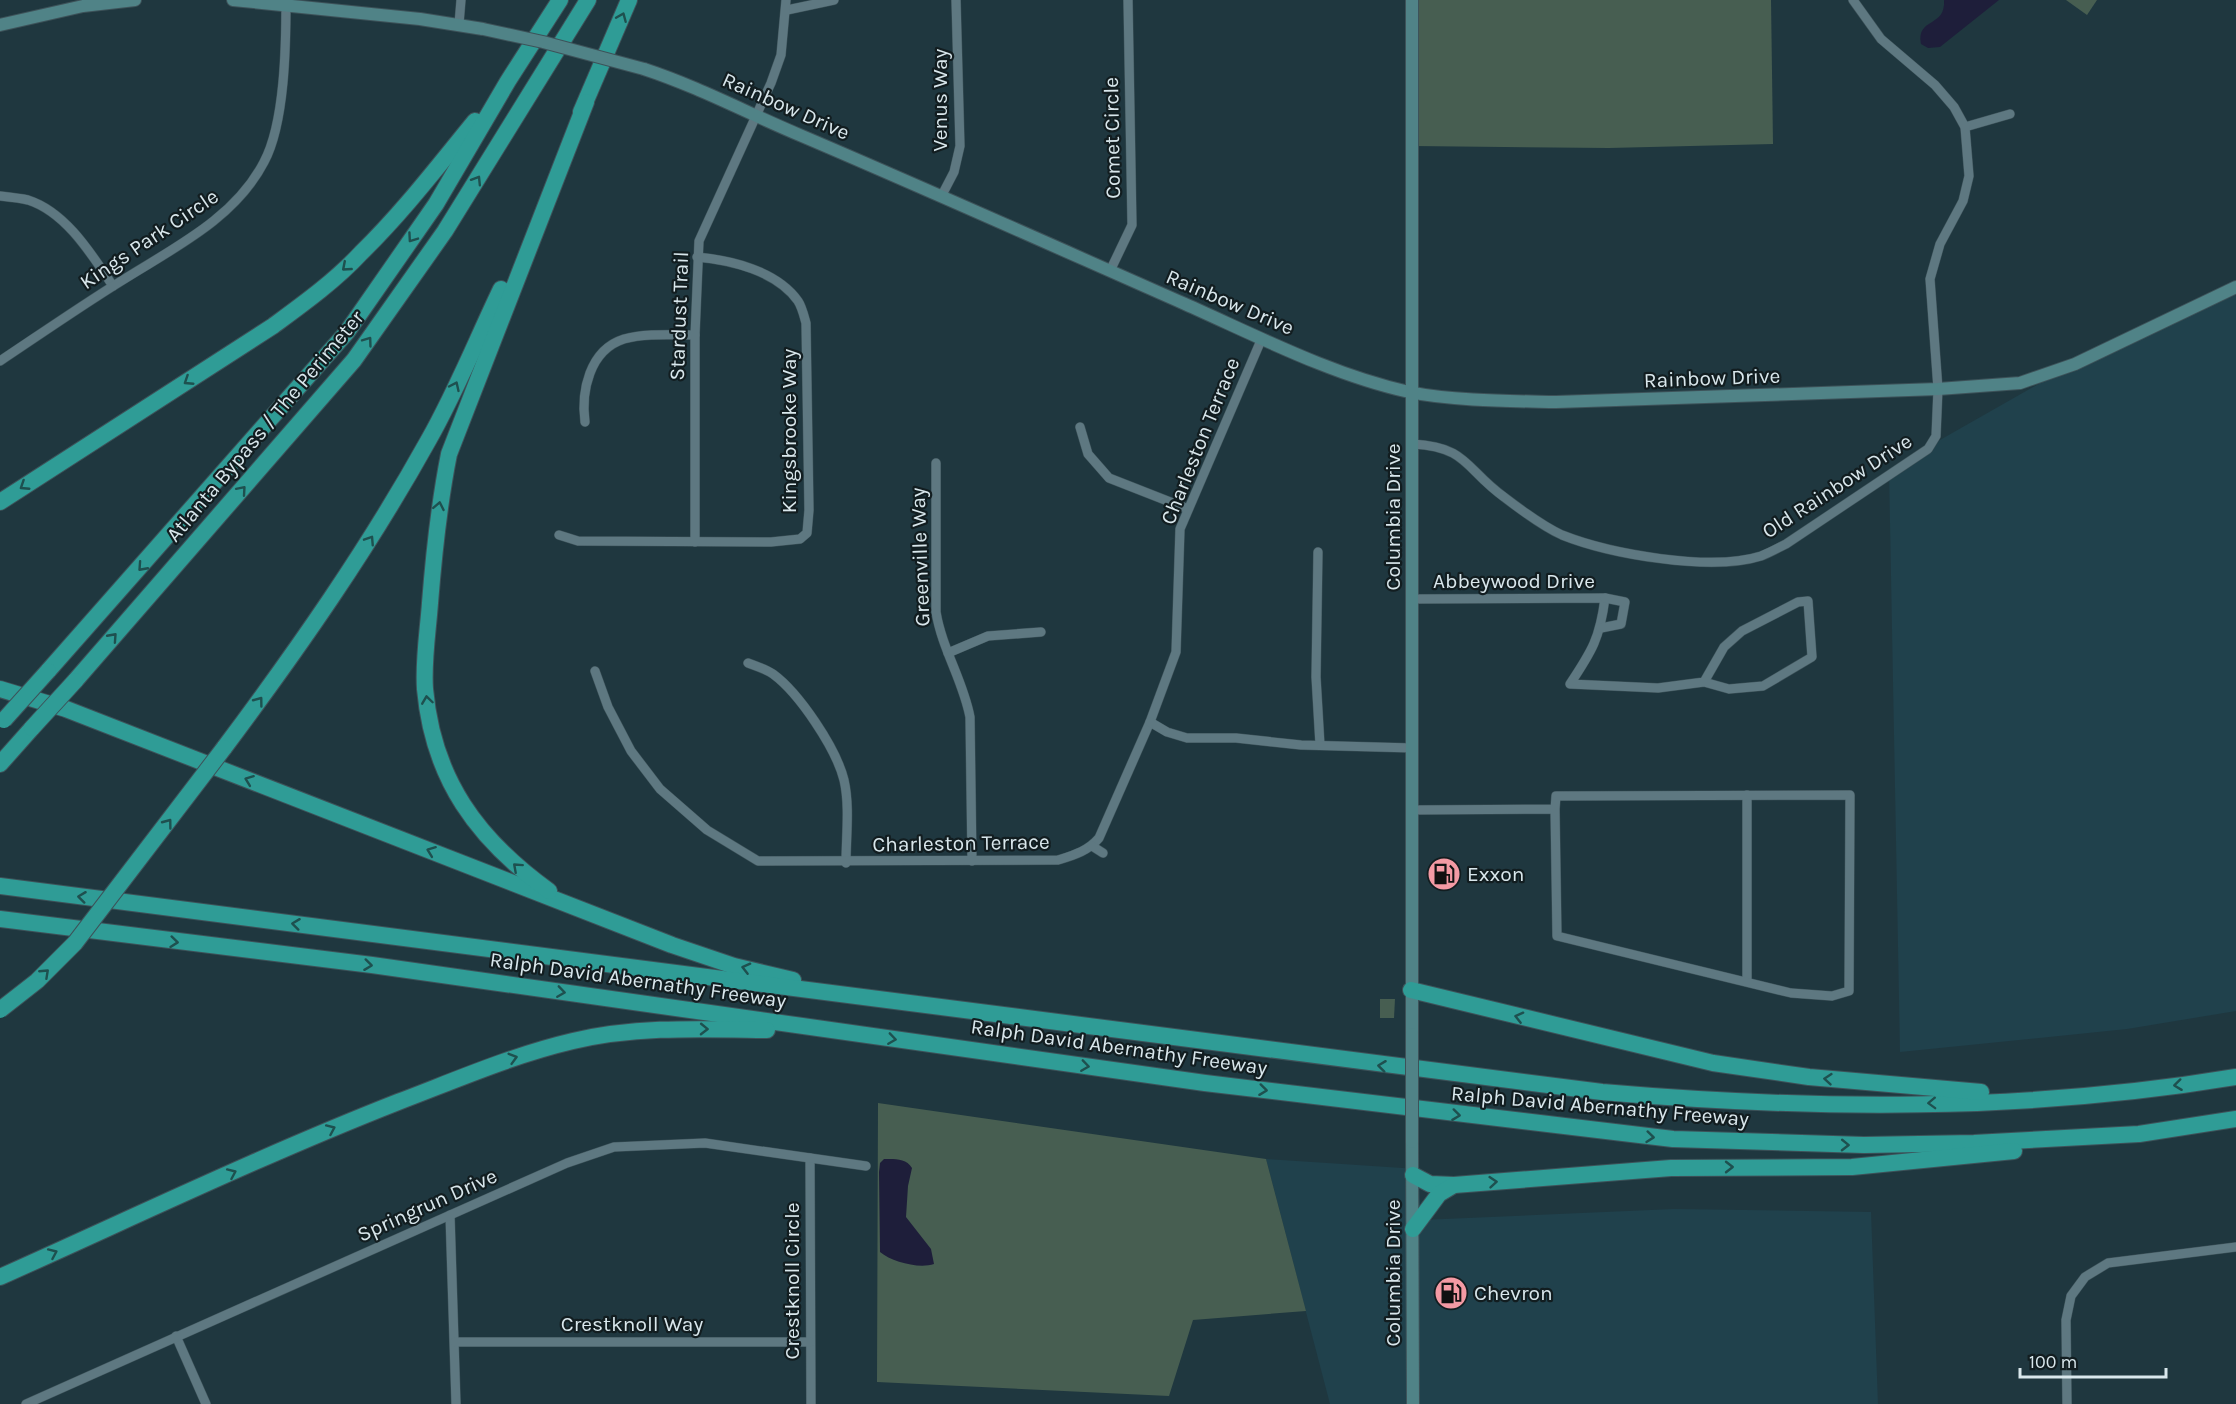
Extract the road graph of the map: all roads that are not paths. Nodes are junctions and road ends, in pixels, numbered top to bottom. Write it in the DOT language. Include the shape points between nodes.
graph roads {
  1 [pos="135,0"];
  2 [pos="233,0"];
  3 [pos="461,0"];
  4 [pos="560,0"];
  5 [pos="588,0"];
  6 [pos="629,0"];
  7 [pos="834,0"];
  8 [pos="956,0"];
  9 [pos="1128,0"];
  10 [pos="1412,0"];
  11 [pos="1853,0"];
  12 [pos="286,3"];
  13 [pos="786,5"];
  14 [pos="1,22"];
  15 [pos="459,24"];
  16 [pos="508,81"];
  17 [pos="586,102"];
  18 [pos="2010,114"];
  19 [pos="757,117"];
  20 [pos="1965,127"];
  21 [pos="942,195"];
  22 [pos="0,196"];
  23 [pos="697,257"];
  24 [pos="1110,271"];
  25 [pos="113,286"];
  26 [pos="2236,288"];
  27 [pos="694,335"];
  28 [pos="1262,338"];
  29 [pos="0,361"];
  30 [pos="1938,389"];
  31 [pos="1411,392"];
  32 [pos="585,422"];
  33 [pos="1080,428"];
  34 [pos="1413,444"];
  35 [pos="936,463"];
  36 [pos="0,502"];
  37 [pos="1188,509"];
  38 [pos="559,535"];
  39 [pos="695,542"];
  40 [pos="1318,552"];
  41 [pos="1605,598"];
  42 [pos="1413,599"];
  43 [pos="1601,627"];
  44 [pos="1041,632"];
  45 [pos="948,653"];
  46 [pos="747,663"];
  47 [pos="595,670"];
  48 [pos="1704,682"];
  49 [pos="0,689"];
  50 [pos="1150,722"];
  51 [pos="1,723"];
  52 [pos="1320,745"];
  53 [pos="1413,747"];
  54 [pos="0,764"];
  55 [pos="1747,795"];
  56 [pos="1556,809"];
  57 [pos="1412,810"];
  58 [pos="1092,846"];
  59 [pos="1102,853"];
  60 [pos="972,861"];
  61 [pos="846,863"];
  62 [pos="0,886"];
  63 [pos="583,910"];
  64 [pos="0,919"];
  65 [pos="1747,981"];
  66 [pos="1411,990"];
  67 [pos="0,1011"];
  68 [pos="1030,1020"];
  69 [pos="834,1030"];
  70 [pos="2236,1077"];
  71 [pos="2053,1097"];
  72 [pos="2236,1119"];
  73 [pos="2139,1134"];
  74 [pos="810,1158"];
  75 [pos="866,1166"];
  76 [pos="1413,1175"];
  77 [pos="1454,1185"];
  78 [pos="450,1215"];
  79 [pos="1413,1229"];
  80 [pos="2236,1247"];
  81 [pos="0,1277"];
  82 [pos="176,1336"];
  83 [pos="455,1342"];
  84 [pos="810,1342"];
  85 [pos="26,1404"];
  86 [pos="206,1404"];
  87 [pos="456,1404"];
  88 [pos="811,1404"];
  89 [pos="1413,1404"];
  90 [pos="2067,1404"];
  1 -- 14 [label="street"];
  2 -- 12 [label="street, Rainbow Drive"];
  3 -- 15 [label="street"];
  4 -- 16 [label="highway, Atlanta Bypass / The Perimeter"];
  54 -- 5 [label="highway, Atlanta Bypass / The Perimeter, one-way, bridge" via="354,360 446,231"];
  17 -- 6 [label="highway, one-way"];
  7 -- 13 [label="street"];
  8 -- 21 [label="street, Venus Way" via="960,146 954,172"];
  9 -- 24 [label="street, Comet Circle" via="1132,225"];
  10 -- 31 [label="street, Columbia Drive"];
  11 -- 20 [label="street" via="1881,39 1954,107"];
  12 -- 15 [label="street, Rainbow Drive"];
  12 -- 25 [label="street, Kings Park Circle" via="276,132 264,162 247,188 217,219"];
  13 -- 19 [label="street, Stardust Trail" via="781,55"];
  15 -- 19 [label="street, Rainbow Drive, bridge" via="644,69 686,83"];
  16 -- 36 [label="highway, one-way" via="404,208 360,255 309,299"];
  16 -- 51 [label="highway, Atlanta Bypass / The Perimeter, one-way, bridge" via="436,204 347,332"];
  63 -- 17 [label="highway, one-way" via="520,870 468,814 447,778 432,734 425,664 437,515 449,454"];
  67 -- 17 [label="highway, one-way, bridge" via="75,943 330,604 430,439"];
  18 -- 20 [label="street"];
  19 -- 21 [label="street, Rainbow Drive"];
  19 -- 23 [label="street, Stardust Trail" via="699,241"];
  20 -- 30 [label="street, Old Rainbow Drive" via="1969,176 1963,201 1940,244 1930,279"];
  21 -- 24 [label="street, Rainbow Drive"];
  22 -- 25 [label="street" via="28,200 53,212 89,251"];
  23 -- 27 [label="street, Stardust Trail"];
  23 -- 39 [label="street, Kingsbrooke Way" via="727,260 755,270 786,288 798,302 806,323 809,510 807,533 800,539"];
  24 -- 28 [label="street, Rainbow Drive"];
  25 -- 29 [label="street, Kings Park Circle"];
  26 -- 30 [label="street, Rainbow Drive" via="2046,375 2020,383"];
  27 -- 32 [label="street" via="623,339 605,350 594,364 584,389"];
  27 -- 39 [label="street, Stardust Trail"];
  28 -- 31 [label="street, Rainbow Drive" via="1361,378"];
  28 -- 37 [label="street, Charleston Terrace"];
  30 -- 31 [label="street, Rainbow Drive" via="1556,402"];
  30 -- 34 [label="street, Old Rainbow Drive" via="1936,436 1928,449 1786,544 1761,556 1735,561 1706,562 1634,554 1559,534 1503,496 1452,450"];
  31 -- 34 [label="street, Columbia Drive"];
  33 -- 37 [label="street" via="1088,454 1109,478"];
  34 -- 42 [label="street, Columbia Drive"];
  35 -- 45 [label="street, Greenville Way" via="936,612 939,633"];
  37 -- 50 [label="street, Charleston Terrace" via="1180,529 1176,652"];
  38 -- 39 [label="street, Kingsbrooke Way" via="578,541"];
  40 -- 52 [label="street" via="1316,677"];
  41 -- 42 [label="street, Abbeywood Drive"];
  41 -- 43 [label="street, Abbeywood Drive"];
  41 -- 43 [label="street" via="1625,602 1621,624"];
  42 -- 53 [label="street, Columbia Drive"];
  43 -- 48 [label="street, Abbeywood Drive" via="1595,647 1570,684 1658,688"];
  44 -- 45 [label="street" via="988,636"];
  45 -- 60 [label="street, Greenville Way" via="970,717"];
  46 -- 61 [label="street" via="771,673 789,688 806,708 839,766 846,798"];
  47 -- 61 [label="street, Charleston Terrace" via="608,707 632,751 660,789 707,830 758,861"];
  48 -- 48 [label="street, Abbeywood Drive" via="1729,688 1763,686 1812,657 1808,601 1798,602 1742,631 1724,647"];
  63 -- 49 [label="highway, one-way" via="66,709"];
  50 -- 52 [label="street" via="1187,738"];
  50 -- 58 [label="street, Charleston Terrace"];
  52 -- 53 [label="street"];
  53 -- 57 [label="street, Columbia Drive"];
  55 -- 56 [label="street" via="1556,796"];
  55 -- 65 [label="street"];
  55 -- 65 [label="street" via="1850,795 1851,985 1844,994 1832,996 1791,993"];
  56 -- 57 [label="street"];
  56 -- 65 [label="street" via="1557,936"];
  57 -- 66 [label="street, Columbia Drive"];
  58 -- 59 [label="street"];
  58 -- 60 [label="street, Charleston Terrace" via="1058,860"];
  60 -- 61 [label="street, Charleston Terrace"];
  68 -- 62 [label="highway, Ralph David Abernathy Freeway, one-way"];
  68 -- 63 [label="highway, one-way" via="745,968"];
  64 -- 69 [label="highway, Ralph David Abernathy Freeway, one-way" via="372,965"];
  71 -- 66 [label="highway, one-way" via="1821,1078 1713,1063"];
  66 -- 76 [label="street, Columbia Drive, bridge"];
  71 -- 68 [label="highway, Ralph David Abernathy Freeway, one-way" via="1884,1105 1698,1101 1451,1075"];
  69 -- 73 [label="highway, Ralph David Abernathy Freeway, one-way" via="1205,1083 1673,1139 1864,1145"];
  81 -- 69 [label="highway, one-way" via="342,1124 504,1061 616,1033 674,1029"];
  70 -- 71 [label="highway, Ralph David Abernathy Freeway, one-way"];
  72 -- 73 [label="highway, Ralph David Abernathy Freeway"];
  77 -- 73 [label="highway, one-way" via="1671,1168 1852,1167"];
  74 -- 75 [label="street, Springrun Drive"];
  74 -- 78 [label="street, Springrun Drive" via="705,1143 614,1147 567,1163"];
  74 -- 84 [label="street, Crestknoll Circle"];
  76 -- 77 [label="highway" via="1430,1184"];
  76 -- 79 [label="street, Columbia Drive"];
  77 -- 79 [label="highway" via="1439,1194"];
  78 -- 82 [label="street, Springrun Drive"];
  78 -- 83 [label="street"];
  79 -- 89 [label="street, Columbia Drive"];
  80 -- 90 [label="street" via="2108,1263 2085,1277 2071,1296 2066,1320"];
  82 -- 85 [label="street, Springrun Drive"];
  82 -- 86 [label="street"];
  83 -- 84 [label="street, Crestknoll Way"];
  83 -- 87 [label="street"];
  84 -- 88 [label="street, Crestknoll Circle"];
}
